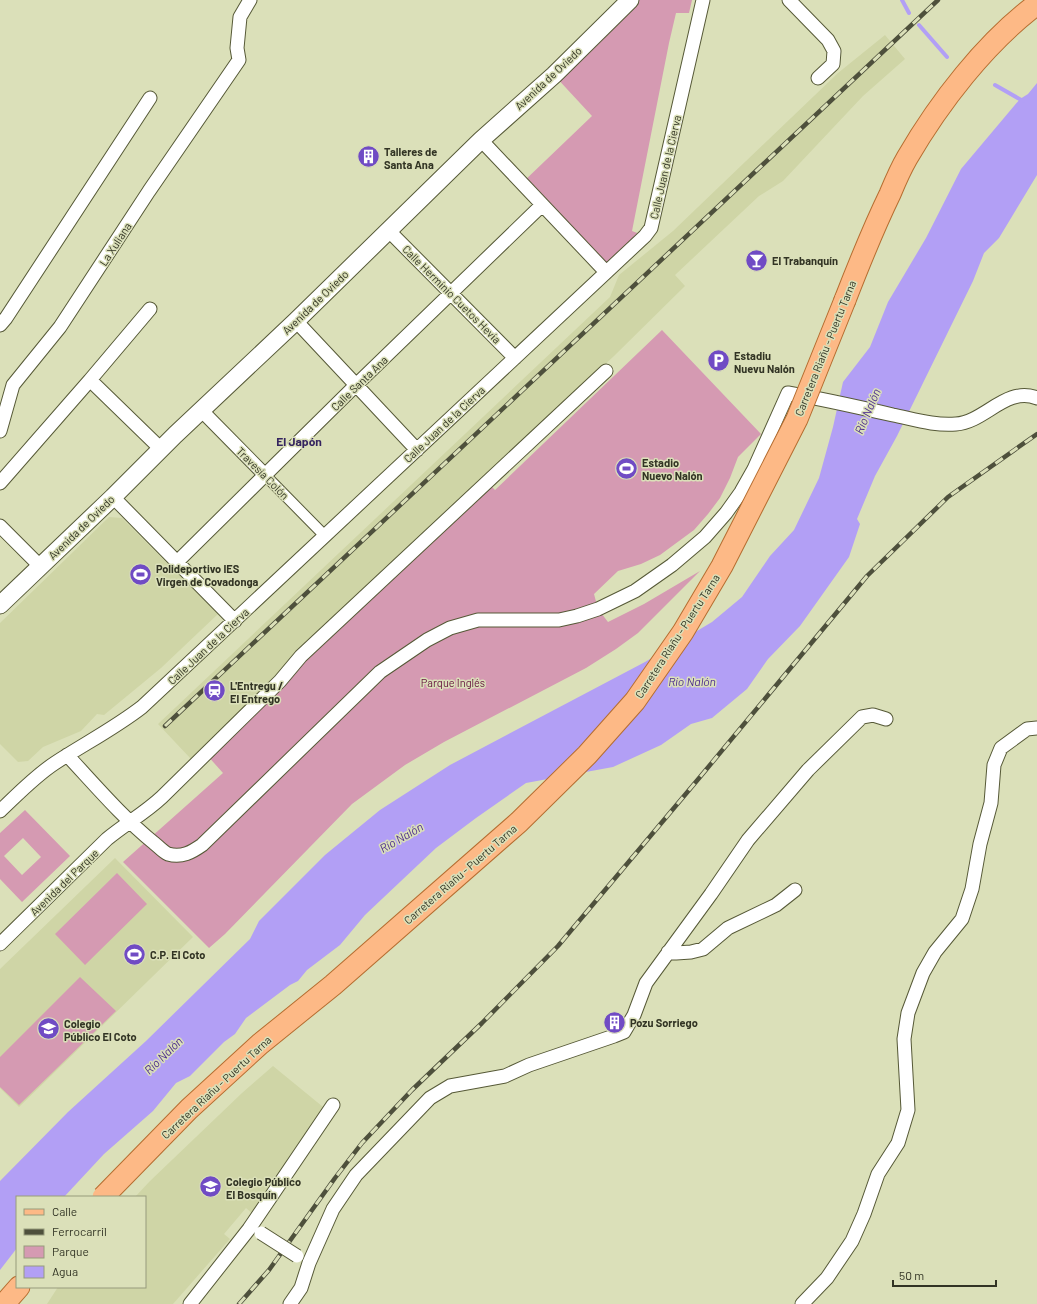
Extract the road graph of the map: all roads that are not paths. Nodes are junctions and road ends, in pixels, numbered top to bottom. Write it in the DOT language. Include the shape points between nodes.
graph roads {
  1 [pos="250,0"];
  2 [pos="630,0"];
  3 [pos="703,0"];
  4 [pos="789,0"];
  5 [pos="1037,4"];
  6 [pos="818,78"];
  7 [pos="150,98"];
  8 [pos="481,140"];
  9 [pos="542,205"];
  10 [pos="388,230"];
  11 [pos="606,272"];
  12 [pos="451,293"];
  13 [pos="150,309"];
  14 [pos="296,321"];
  15 [pos="0,325"];
  16 [pos="515,358"];
  17 [pos="606,371"];
  18 [pos="90,380"];
  19 [pos="356,385"];
  20 [pos="1037,398"];
  21 [pos="201,410"];
  22 [pos="0,430"];
  23 [pos="161,449"];
  24 [pos="417,450"];
  25 [pos="265,475"];
  26 [pos="0,483"];
  27 [pos="113,497"];
  28 [pos="0,526"];
  29 [pos="326,536"];
  30 [pos="177,562"];
  31 [pos="40,566"];
  32 [pos="0,605"];
  33 [pos="235,621"];
  34 [pos="886,719"];
  35 [pos="1037,728"];
  36 [pos="67,755"];
  37 [pos="0,812"];
  38 [pos="130,822"];
  39 [pos="795,890"];
  40 [pos="0,944"];
  41 [pos="668,952"];
  42 [pos="333,1105"];
  43 [pos="104,1196"];
  44 [pos="255,1231"];
  45 [pos="309,1263"];
  46 [pos="18,1288"];
  47 [pos="4,1304"];
  48 [pos="190,1304"];
  49 [pos="290,1304"];
  50 [pos="802,1304"];
  1 -- 22 [label="street, La Xuliana" via="240,17 237,48 239,60 60,327 13,385"];
  2 -- 8 [label="street, Avenida de Oviedo" via="554,75"];
  3 -- 11 [label="street, Calle Juan de la Cierva" via="651,228"];
  4 -- 6 [label="street" via="828,40 834,51 833,64"];
  5 -- 43 [label="main road, Carretera Riañu - Puertu Tarna, bridge" via="1002,35 965,75 933,117 906,160 876,223 797,419 722,566 683,632 635,701 587,755 519,822 333,985 260,1044 189,1109"];
  7 -- 15 [label="street"];
  8 -- 9 [label="street"];
  8 -- 10 [label="street, Avenida de Oviedo"];
  9 -- 11 [label="street"];
  9 -- 12 [label="street, Calle Santa Ana"];
  10 -- 12 [label="street, Calle Herminio Cuetos Hevia"];
  10 -- 14 [label="street, Avenida de Oviedo"];
  11 -- 16 [label="street, Calle Juan de la Cierva"];
  12 -- 16 [label="street, Calle Herminio Cuetos Hevia"];
  12 -- 19 [label="street, Calle Santa Ana"];
  13 -- 18 [label="street"];
  14 -- 19 [label="street"];
  14 -- 21 [label="street, Avenida de Oviedo"];
  16 -- 24 [label="street, Calle Juan de la Cierva"];
  17 -- 38 [label="street, Avenida del Parque" via="301,656 280,681 155,803"];
  18 -- 23 [label="street"];
  18 -- 26 [label="street"];
  19 -- 24 [label="street"];
  19 -- 25 [label="street, Calle Santa Ana"];
  20 -- 38 [label="street" via="1029,395 1018,396 970,421 956,424 924,422 788,393 754,469 726,513 705,538 635,591 577,616 559,620 478,620 450,628 427,640 380,672 190,854 167,854"];
  21 -- 23 [label="street, Avenida de Oviedo"];
  21 -- 25 [label="street, Travesía Colón"];
  23 -- 27 [label="street, Avenida de Oviedo"];
  24 -- 29 [label="street, Calle Juan de la Cierva"];
  25 -- 29 [label="street, Travesía Colón"];
  25 -- 30 [label="street, Calle Santa Ana"];
  27 -- 30 [label="street"];
  27 -- 31 [label="street, Avenida de Oviedo"];
  28 -- 31 [label="street"];
  29 -- 33 [label="street, Calle Juan de la Cierva"];
  30 -- 33 [label="street"];
  31 -- 32 [label="street, Avenida de Oviedo"];
  33 -- 36 [label="street, Calle Juan de la Cierva" via="142,707"];
  34 -- 41 [label="street" via="873,715 862,717 808,770 748,840"];
  35 -- 50 [label="street" via="1027,729 1002,748 994,765 991,804 980,844 972,889 962,919 935,952 923,972 908,1013 904,1039 908,1110 898,1143 878,1174 852,1241 827,1278"];
  36 -- 37 [label="street, Calle Juan de la Cierva" via="28,784"];
  36 -- 38 [label="street"];
  38 -- 40 [label="street, Avenida del Parque" via="107,839"];
  39 -- 41 [label="street" via="776,905 728,928 703,949"];
  41 -- 45 [label="street" via="646,983 634,1015 624,1032 505,1076 450,1086 430,1098 356,1175 333,1209"];
  42 -- 44 [label="street"];
  44 -- 45 [label="street, bridge"];
  44 -- 48 [label="street"];
  45 -- 49 [label="street" via="301,1288"];
  46 -- 47 [label="main road"];
}
